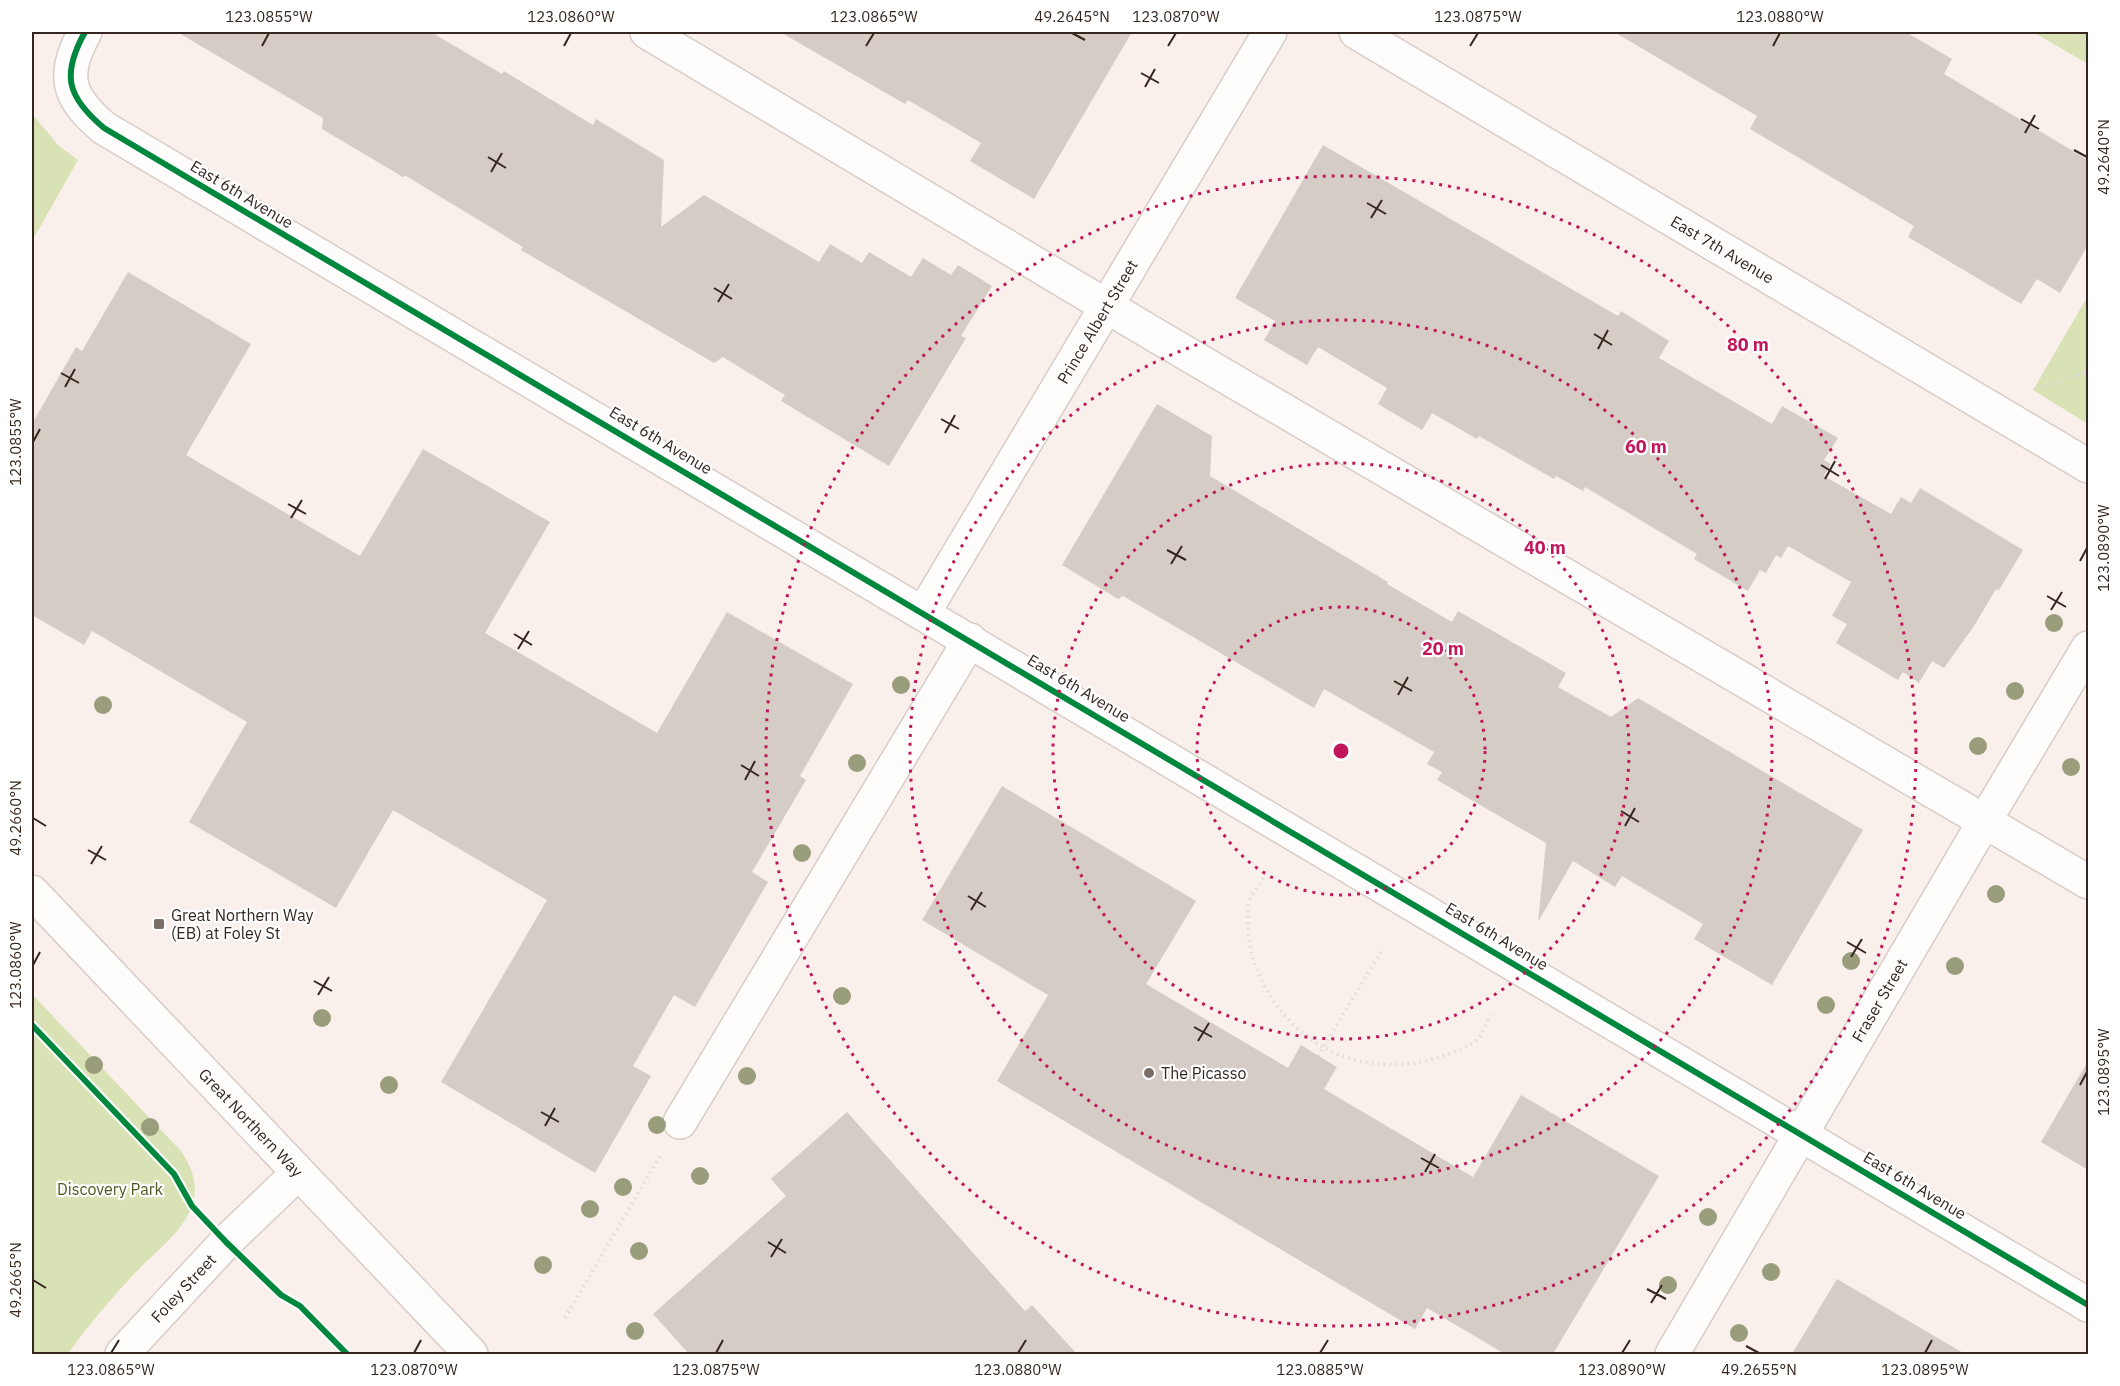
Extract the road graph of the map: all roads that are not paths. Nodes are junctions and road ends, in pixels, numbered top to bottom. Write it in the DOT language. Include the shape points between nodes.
graph roads {
  1 [pos="85,32"];
  2 [pos="647,32"];
  3 [pos="1270,32"];
  4 [pos="1356,32"];
  5 [pos="1107,306"];
  6 [pos="2088,466"];
  7 [pos="924,612"];
  8 [pos="970,640"];
  9 [pos="2088,648"];
  10 [pos="1984,822"];
  11 [pos="2088,882"];
  12 [pos="32,892"];
  13 [pos="680,1122"];
  14 [pos="1803,1133"];
  15 [pos="298,1173"];
  16 [pos="2088,1305"];
  17 [pos="122,1354"];
  18 [pos="471,1354"];
  19 [pos="1672,1354"];
  1 -- 7 [label="street, East 6th Avenue" via="70,82 80,106 104,128"];
  2 -- 5 [label="street"];
  3 -- 5 [label="street, Prince Albert Street"];
  4 -- 6 [label="street, East 7th Avenue"];
  5 -- 7 [label="street, Prince Albert Street"];
  5 -- 10 [label="street"];
  7 -- 8 [label="street, East 6th Avenue"];
  8 -- 13 [label="street"];
  8 -- 14 [label="street, East 6th Avenue"];
  9 -- 10 [label="street, Fraser Street"];
  10 -- 11 [label="street"];
  10 -- 14 [label="street, Fraser Street"];
  12 -- 15 [label="street, Great Northern Way"];
  14 -- 16 [label="street, East 6th Avenue"];
  14 -- 19 [label="street, Fraser Street"];
  15 -- 17 [label="street, Foley Street" via="226,1242"];
  15 -- 18 [label="street, Great Northern Way"];
}
